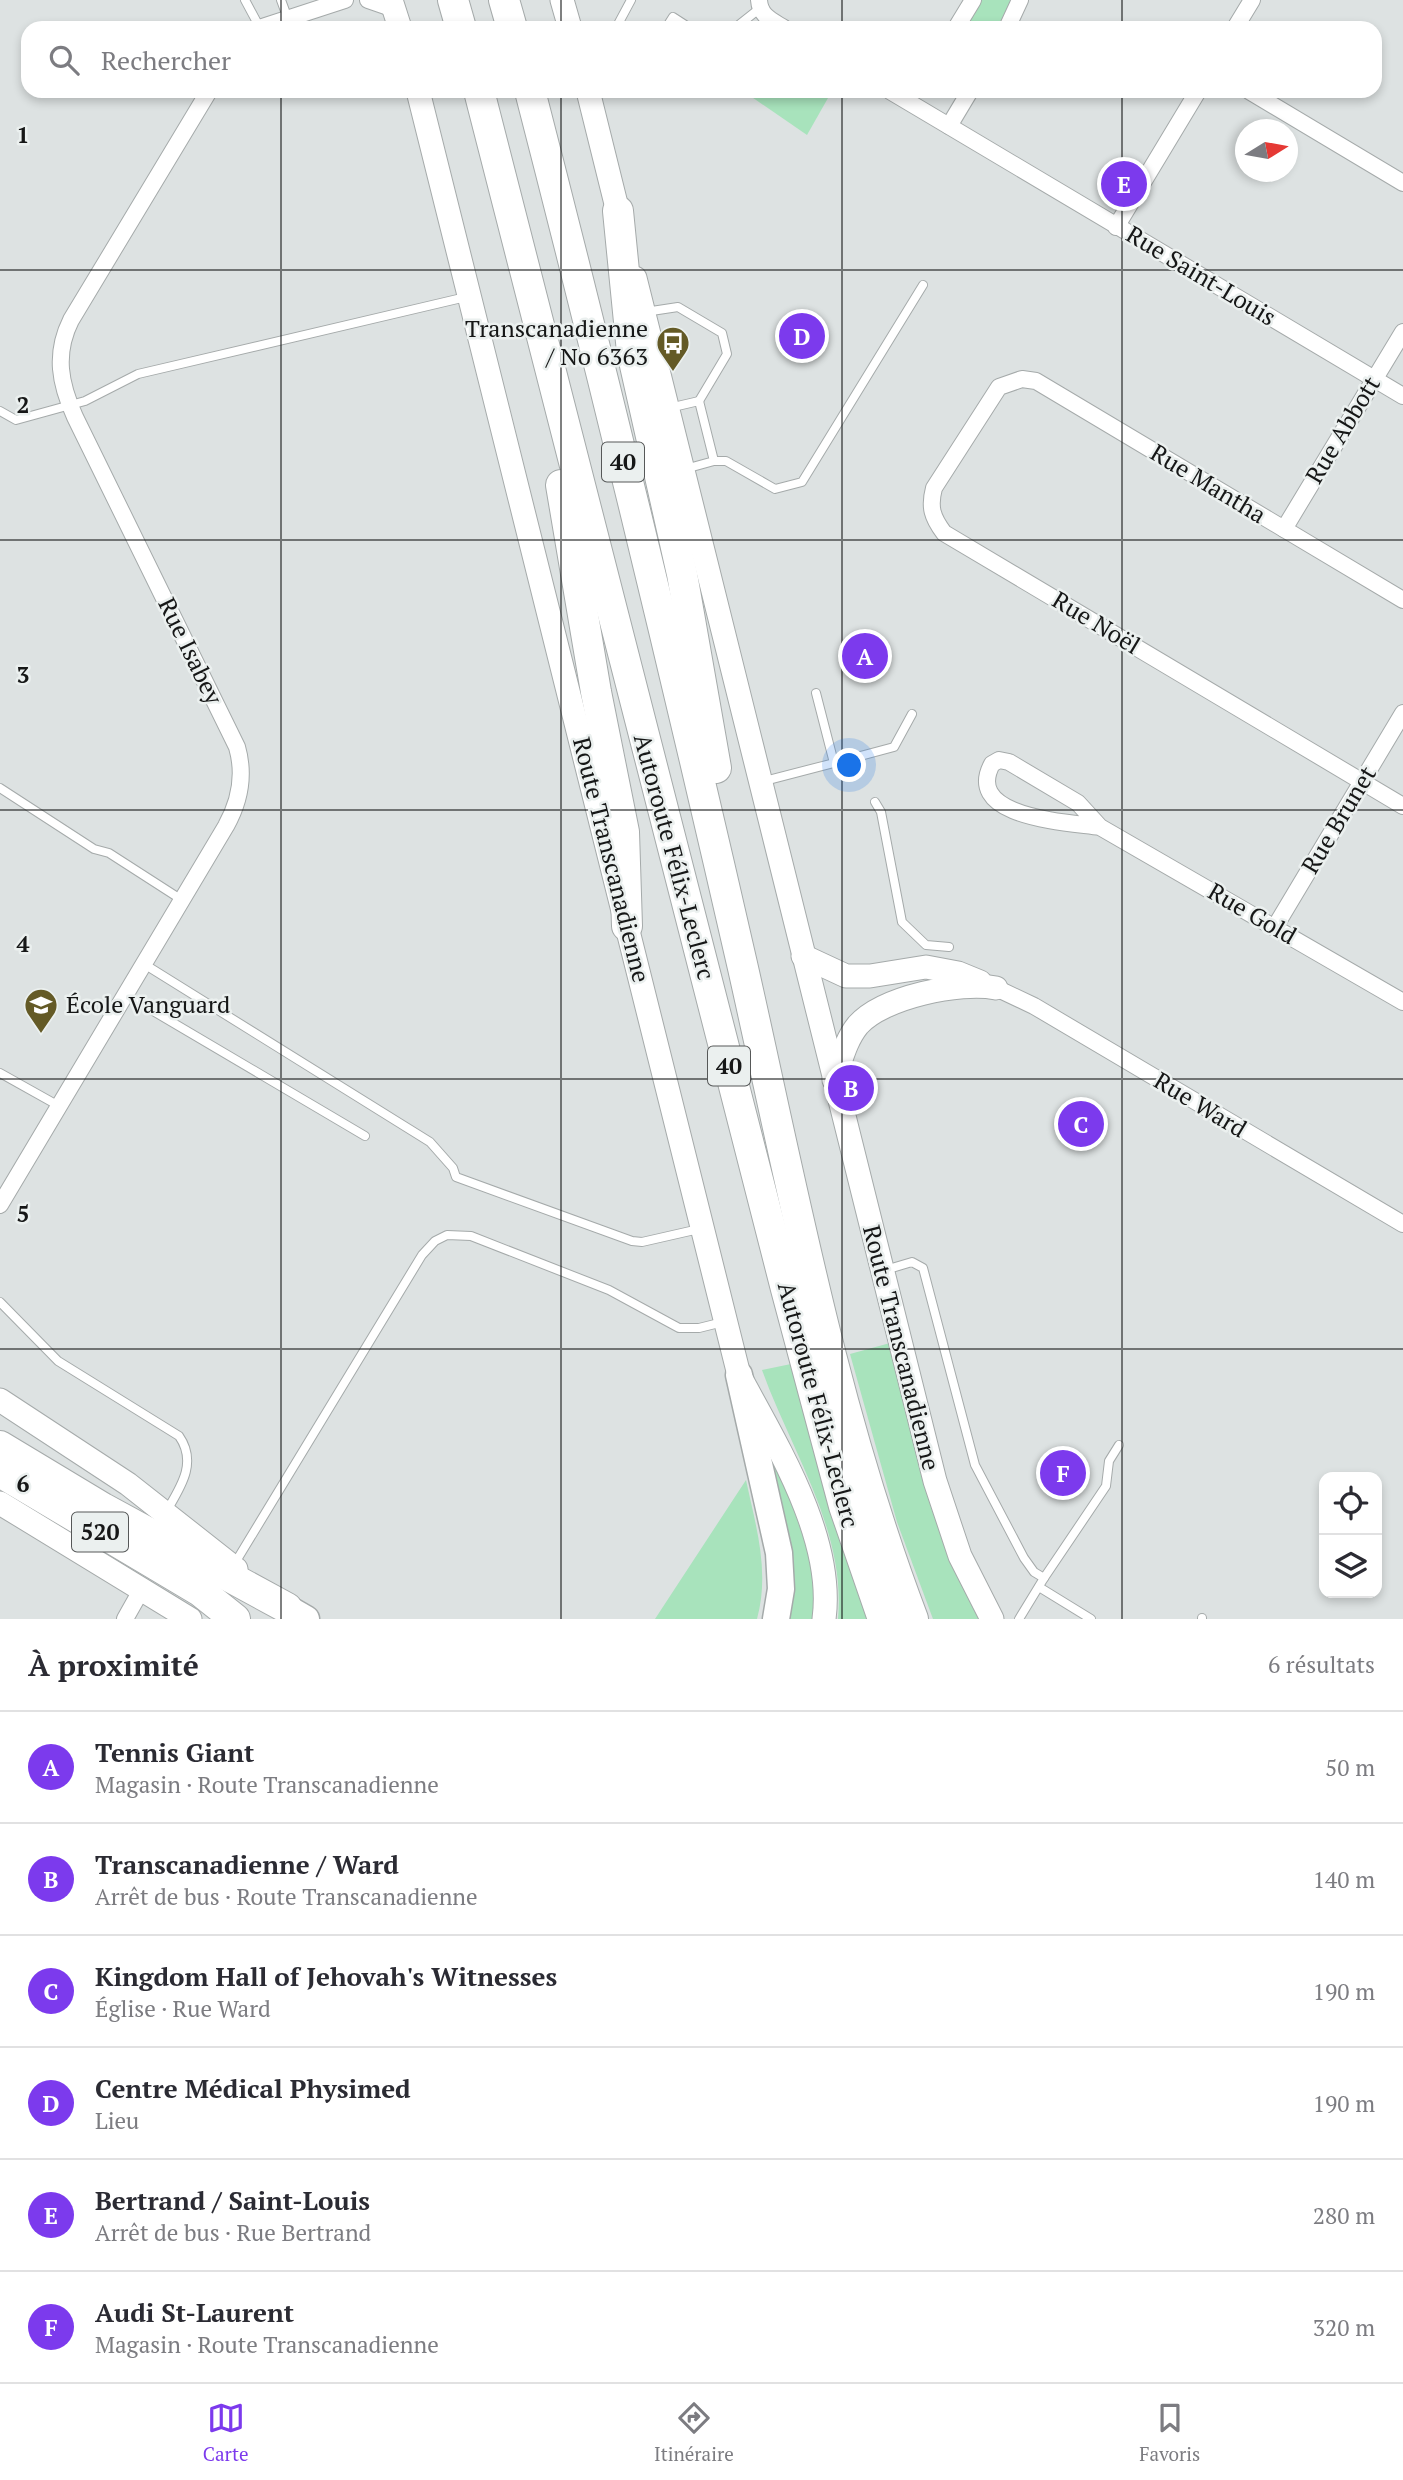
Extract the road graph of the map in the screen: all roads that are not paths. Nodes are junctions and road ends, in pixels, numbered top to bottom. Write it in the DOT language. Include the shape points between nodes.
graph roads {
  1 [pos="244,0"];
  2 [pos="281,0"];
  3 [pos="345,0"];
  4 [pos="368,0"];
  5 [pos="453,0"];
  6 [pos="504,0"];
  7 [pos="562,0"];
  8 [pos="631,0"];
  9 [pos="972,0"];
  10 [pos="1020,0"];
  11 [pos="1252,0"];
  12 [pos="759,5"];
  13 [pos="395,12"];
  14 [pos="288,19"];
  15 [pos="255,21"];
  16 [pos="282,21"];
  17 [pos="459,21"];
  18 [pos="510,21"];
  19 [pos="568,21"];
  20 [pos="620,21"];
  21 [pos="742,21"];
  22 [pos="776,21"];
  23 [pos="960,21"];
  24 [pos="1010,21"];
  25 [pos="1239,21"];
  26 [pos="205,98"];
  27 [pos="420,98"];
  28 [pos="481,98"];
  29 [pos="532,98"];
  30 [pos="590,98"];
  31 [pos="915,98"];
  32 [pos="966,98"];
  33 [pos="1194,98"];
  34 [pos="1261,98"];
  35 [pos="949,126"];
  36 [pos="1403,183"];
  37 [pos="618,211"];
  38 [pos="1116,227"];
  39 [pos="523,264"];
  40 [pos="923,285"];
  41 [pos="470,296"];
  42 [pos="644,312"];
  43 [pos="1403,332"];
  44 [pos="1374,379"];
  45 [pos="1009,382"];
  46 [pos="1403,396"];
  47 [pos="699,401"];
  48 [pos="70,407"];
  49 [pos="668,408"];
  50 [pos="0,411"];
  51 [pos="714,461"];
  52 [pos="683,470"];
  53 [pos="1284,529"];
  54 [pos="1403,600"];
  55 [pos="816,693"];
  56 [pos="1403,713"];
  57 [pos="912,714"];
  58 [pos="834,763"];
  59 [pos="1362,781"];
  60 [pos="760,782"];
  61 [pos="0,788"];
  62 [pos="875,802"];
  63 [pos="1403,806"];
  64 [pos="1100,827"];
  65 [pos="182,900"];
  66 [pos="627,926"];
  67 [pos="1275,928"];
  68 [pos="737,945"];
  69 [pos="949,947"];
  70 [pos="803,956"];
  71 [pos="144,964"];
  72 [pos="996,988"];
  73 [pos="125,995"];
  74 [pos="1403,1002"];
  75 [pos="0,1073"];
  76 [pos="834,1080"];
  77 [pos="59,1106"];
  78 [pos="365,1136"];
  79 [pos="0,1205"];
  80 [pos="1403,1224"];
  81 [pos="703,1228"];
  82 [pos="882,1271"];
  83 [pos="0,1302"];
  84 [pos="726,1321"];
  85 [pos="739,1375"];
  86 [pos="0,1400"];
  87 [pos="1119,1445"];
  88 [pos="0,1446"];
  89 [pos="0,1472"];
  90 [pos="0,1503"];
  91 [pos="165,1513"];
  92 [pos="233,1566"];
  93 [pos="1044,1578"];
  94 [pos="143,1587"];
  95 [pos="1039,1587"];
  96 [pos="296,1613"];
  97 [pos="125,1619"];
  98 [pos="190,1619"];
  99 [pos="234,1619"];
  100 [pos="776,1619"];
  101 [pos="824,1619"];
  102 [pos="883,1619"];
  103 [pos="913,1619"];
  104 [pos="992,1619"];
  105 [pos="1019,1619"];
  106 [pos="1091,1619"];
  1 -- 15 [label="lane"];
  2 -- 14 [label="lane"];
  3 -- 14 [label="street"];
  4 -- 13 [label="street"];
  5 -- 17 [label="highway"];
  6 -- 18 [label="highway"];
  7 -- 19 [label="main road"];
  8 -- 20 [label="lane"];
  9 -- 23 [label="street"];
  10 -- 24 [label="street"];
  11 -- 25 [label="street"];
  12 -- 21 [label="lane"];
  12 -- 22 [label="street"];
  14 -- 16 [label="street"];
  26 -- 48 [label="street, Rue Isabey" via="68,328 59,369"];
  27 -- 41 [label="main road, Route Transcanadienne"];
  28 -- 39 [label="highway, Autoroute Félix-Leclerc / 40"];
  29 -- 68 [label="highway, Autoroute Félix-Leclerc / 40" via="683,706"];
  30 -- 37 [label="main road, Route Transcanadienne"];
  31 -- 35 [label="street, Rue Saint-Louis"];
  32 -- 35 [label="street"];
  33 -- 38 [label="street"];
  34 -- 36 [label="street"];
  35 -- 38 [label="street, Rue Saint-Louis"];
  37 -- 42 [label="main road, Route Transcanadienne"];
  37 -- 68 [label="highway" via="632,352 692,626 728,831"];
  38 -- 44 [label="street, Rue Saint-Louis"];
  39 -- 66 [label="highway" via="624,832"];
  39 -- 102 [label="highway, Autoroute Félix-Leclerc / 40" via="786,1289 844,1506"];
  40 -- 51 [label="lane" via="804,480 775,489 726,461"];
  41 -- 48 [label="lane" via="138,374"];
  41 -- 66 [label="main road, Route Transcanadienne"];
  42 -- 47 [label="lane" via="678,307 722,333 727,354"];
  42 -- 49 [label="main road, Route Transcanadienne"];
  43 -- 44 [label="street, Rue Abbott"];
  44 -- 46 [label="street, Rue Saint-Louis"];
  44 -- 53 [label="street, Rue Abbott"];
  45 -- 53 [label="street, Rue Mantha" via="1036,381"];
  45 -- 59 [label="street, Rue Noël" via="999,387 934,488 930,502 933,519 944,533"];
  47 -- 49 [label="lane"];
  47 -- 51 [label="lane"];
  48 -- 50 [label="lane" via="16,420"];
  48 -- 65 [label="street, Rue Isabey" via="239,755 236,807"];
  49 -- 52 [label="main road, Route Transcanadienne"];
  51 -- 52 [label="lane"];
  52 -- 60 [label="main road, Route Transcanadienne"];
  53 -- 54 [label="street, Rue Mantha"];
  55 -- 58 [label="lane"];
  56 -- 59 [label="street, Rue Brunet"];
  57 -- 58 [label="lane" via="894,747"];
  58 -- 60 [label="lane"];
  59 -- 63 [label="street, Rue Noël"];
  59 -- 67 [label="street, Rue Brunet"];
  60 -- 70 [label="main road, Route Transcanadienne"];
  61 -- 65 [label="lane"];
  62 -- 69 [label="lane" via="881,812 902,922 926,945"];
  64 -- 64 [label="street, Rue Gold" via="1079,803 1020,769 999,760 992,764 986,788 1000,803 1028,817"];
  64 -- 67 [label="street, Rue Gold"];
  65 -- 71 [label="street, Rue Isabey"];
  66 -- 81 [label="main road, Route Transcanadienne"];
  67 -- 74 [label="street, Rue Gold"];
  68 -- 103 [label="highway, Autoroute Félix-Leclerc / 40" via="863,1473"];
  70 -- 72 [label="main road" via="846,976 933,967"];
  70 -- 76 [label="main road, Route Transcanadienne"];
  71 -- 73 [label="street, Rue Isabey"];
  71 -- 81 [label="lane" via="430,1142 456,1177 632,1241"];
  72 -- 76 [label="main road" via="942,989 880,1010 854,1031"];
  72 -- 80 [label="street, Rue Ward"];
  73 -- 77 [label="street, Rue Isabey"];
  73 -- 78 [label="lane"];
  75 -- 77 [label="lane"];
  76 -- 82 [label="main road, Route Transcanadienne"];
  77 -- 79 [label="street, Rue Isabey"];
  81 -- 84 [label="main road, Route Transcanadienne"];
  82 -- 93 [label="lane" via="912,1262 923,1268 975,1465 1024,1558"];
  82 -- 104 [label="main road, Route Transcanadienne" via="941,1505"];
  83 -- 91 [label="lane" via="58,1360 178,1436 187,1452 188,1469"];
  84 -- 85 [label="main road, Route Transcanadienne"];
  84 -- 92 [label="lane" via="679,1328 609,1290 496,1244 465,1234 441,1237 422,1255"];
  85 -- 100 [label="main road" via="779,1553 781,1590"];
  85 -- 101 [label="main road, Route Transcanadienne" via="780,1451 817,1542 825,1572"];
  86 -- 91 [label="main road"];
  87 -- 93 [label="lane" via="1109,1461 1106,1486"];
  88 -- 96 [label="highway, 520"];
  89 -- 99 [label="highway, 520" via="200,1591"];
  90 -- 94 [label="main road"];
  91 -- 92 [label="main road"];
  92 -- 96 [label="main road"];
  93 -- 95 [label="lane"];
  94 -- 97 [label="street"];
  94 -- 98 [label="main road"];
  95 -- 105 [label="lane"];
  95 -- 106 [label="lane"];
}
